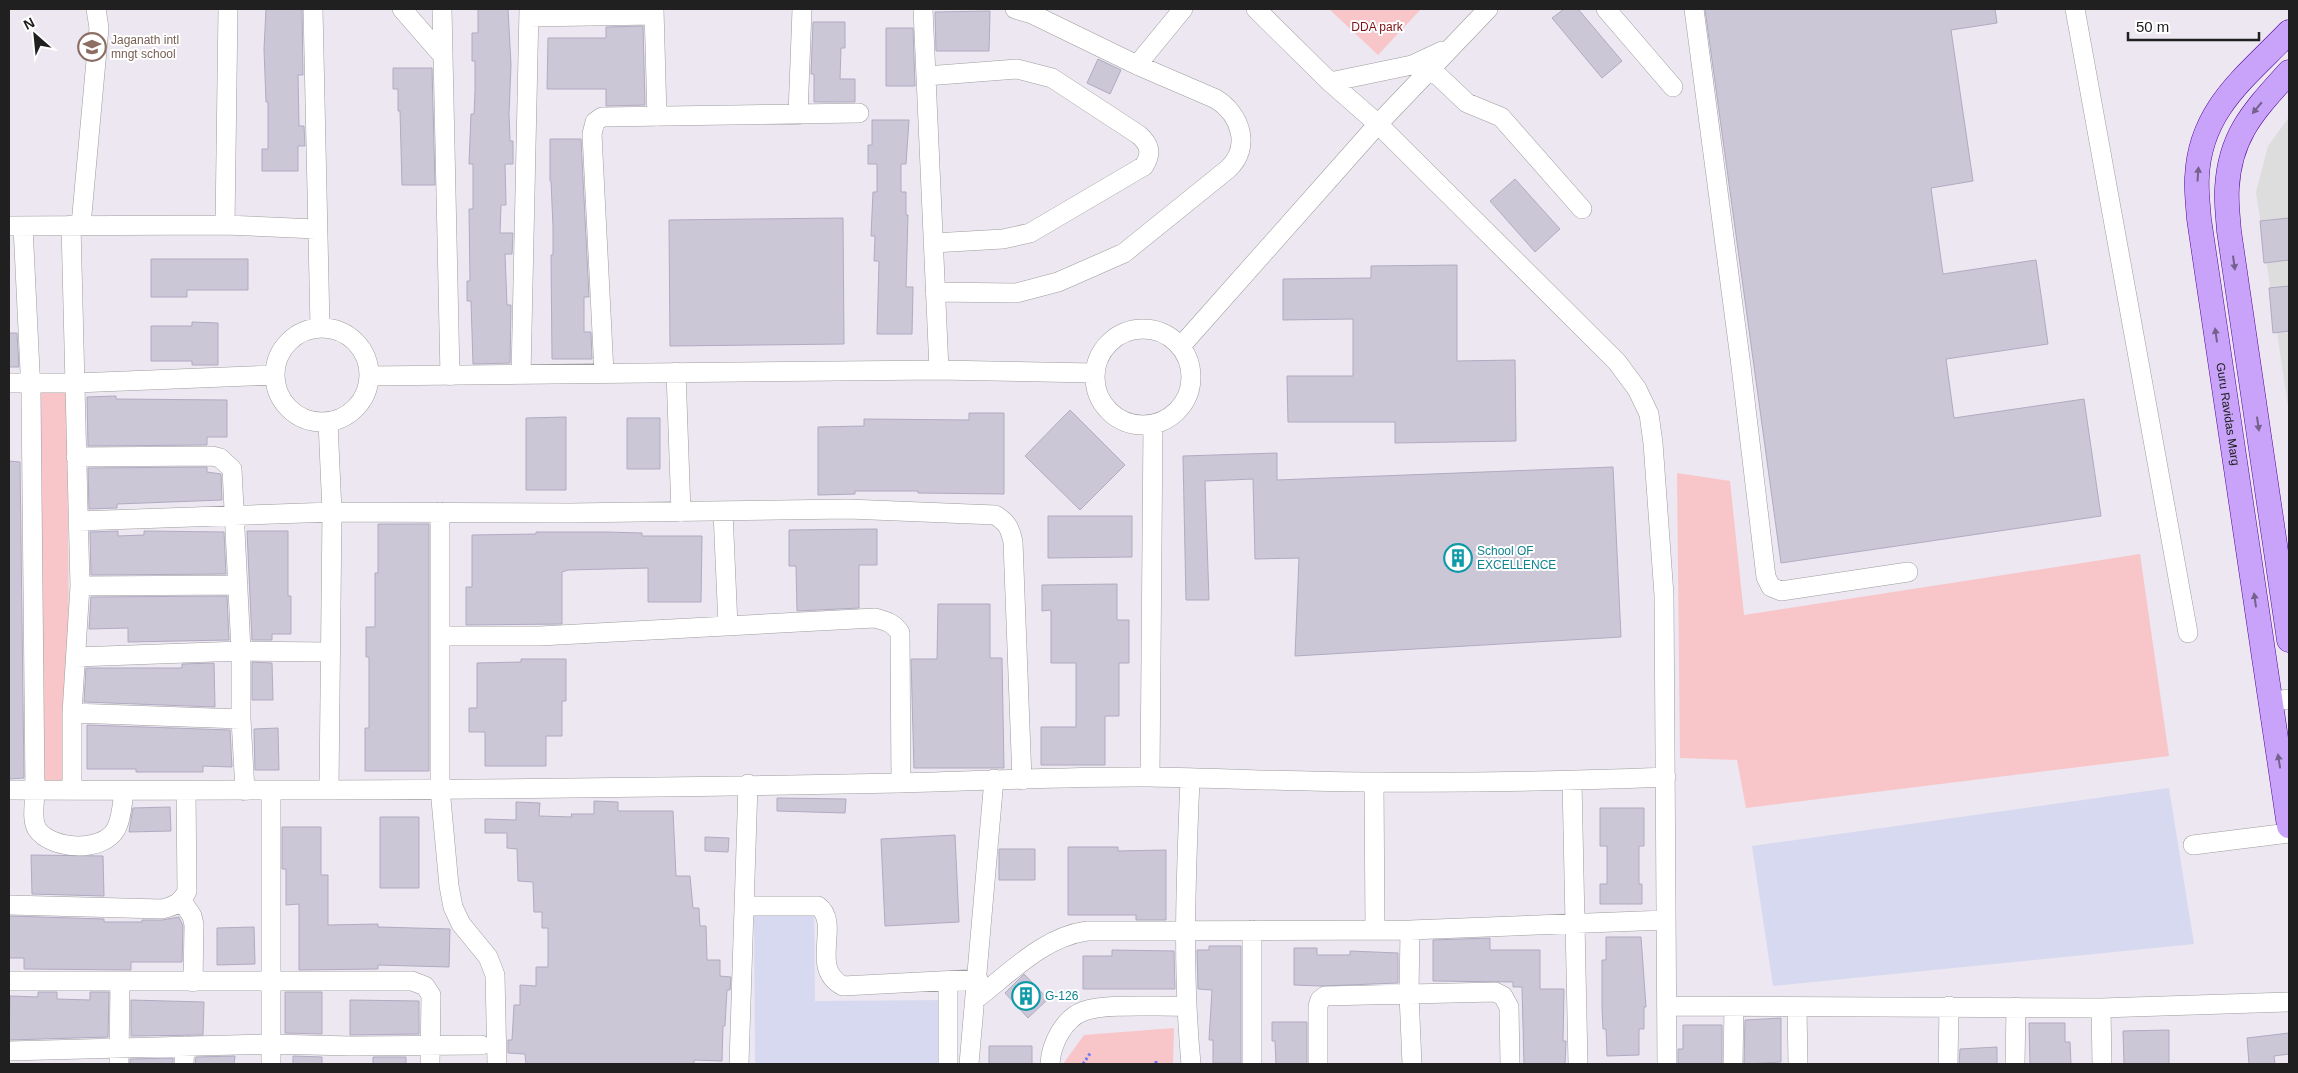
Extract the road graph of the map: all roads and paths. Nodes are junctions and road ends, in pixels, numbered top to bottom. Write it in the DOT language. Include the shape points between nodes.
graph roads {
  1 [pos="96,9"];
  2 [pos="228,9"];
  3 [pos="313,9"];
  4 [pos="402,9"];
  5 [pos="442,9"];
  6 [pos="802,9"];
  7 [pos="923,9"];
  8 [pos="1015,9"];
  9 [pos="1183,9"];
  10 [pos="1256,9"];
  11 [pos="1606,9"];
  12 [pos="1694,9"];
  13 [pos="2075,9"];
  14 [pos="1487,10"];
  15 [pos="654,12"];
  16 [pos="529,13"];
  17 [pos="2289,32"];
  18 [pos="1452,46"];
  19 [pos="443,56"];
  20 [pos="1137,65"];
  21 [pos="1430,69"];
  22 [pos="2289,72"];
  23 [pos="926,76"];
  24 [pos="1330,82"];
  25 [pos="1673,87"];
  26 [pos="858,113"];
  27 [pos="798,115"];
  28 [pos="657,117"];
  29 [pos="1378,124"];
  30 [pos="1582,209"];
  31 [pos="76,225"];
  32 [pos="225,225"];
  33 [pos="16,226"];
  34 [pos="316,229"];
  35 [pos="933,243"];
  36 [pos="935,292"];
  37 [pos="320,327"];
  38 [pos="1181,346"];
  39 [pos="939,370"];
  40 [pos="676,372"];
  41 [pos="604,373"];
  42 [pos="1094,373"];
  43 [pos="274,375"];
  44 [pos="521,375"];
  45 [pos="369,376"];
  46 [pos="450,376"];
  47 [pos="9,383"];
  48 [pos="75,383"];
  49 [pos="30,384"];
  50 [pos="328,422"];
  51 [pos="1154,424"];
  52 [pos="76,457"];
  53 [pos="332,512"];
  54 [pos="440,512"];
  55 [pos="681,512"];
  56 [pos="724,512"];
  57 [pos="235,516"];
  58 [pos="78,521"];
  59 [pos="1908,572"];
  60 [pos="80,586"];
  61 [pos="238,586"];
  62 [pos="728,626"];
  63 [pos="2188,633"];
  64 [pos="441,636"];
  65 [pos="2289,640"];
  66 [pos="241,651"];
  67 [pos="329,652"];
  68 [pos="76,657"];
  69 [pos="2280,700"];
  70 [pos="72,713"];
  71 [pos="242,719"];
  72 [pos="1150,777"];
  73 [pos="1666,777"];
  74 [pos="1190,779"];
  75 [pos="994,780"];
  76 [pos="1022,780"];
  77 [pos="1572,781"];
  78 [pos="1374,782"];
  79 [pos="901,783"];
  80 [pos="748,784"];
  81 [pos="329,788"];
  82 [pos="440,789"];
  83 [pos="9,790"];
  84 [pos="35,790"];
  85 [pos="72,790"];
  86 [pos="124,791"];
  87 [pos="186,791"];
  88 [pos="245,791"];
  89 [pos="271,791"];
  90 [pos="2289,826"];
  91 [pos="2289,833"];
  92 [pos="2193,844"];
  93 [pos="182,901"];
  94 [pos="9,905"];
  95 [pos="744,906"];
  96 [pos="1666,920"];
  97 [pos="1576,924"];
  98 [pos="1184,929"];
  99 [pos="1374,929"];
  100 [pos="1252,930"];
  101 [pos="1410,930"];
  102 [pos="978,979"];
  103 [pos="9,981"];
  104 [pos="120,982"];
  105 [pos="193,982"];
  106 [pos="270,982"];
  107 [pos="948,982"];
  108 [pos="1409,994"];
  109 [pos="976,999"];
  110 [pos="2289,1002"];
  111 [pos="1186,1006"];
  112 [pos="1668,1006"];
  113 [pos="1949,1006"];
  114 [pos="1734,1007"];
  115 [pos="2016,1007"];
  116 [pos="1797,1008"];
  117 [pos="2101,1008"];
  118 [pos="270,1044"];
  119 [pos="481,1045"];
  120 [pos="9,1051"];
  121 [pos="1092,1052"];
  122 [pos="185,1055"];
  123 [pos="351,1055"];
  124 [pos="430,1055"];
  125 [pos="120,1056"];
  126 [pos="46,1057"];
  127 [pos="271,1064"];
  128 [pos="497,1064"];
  129 [pos="739,1064"];
  130 [pos="948,1064"];
  131 [pos="970,1064"];
  132 [pos="1050,1064"];
  133 [pos="1083,1064"];
  134 [pos="1191,1064"];
  135 [pos="1252,1064"];
  136 [pos="1318,1064"];
  137 [pos="1412,1064"];
  138 [pos="1510,1064"];
  139 [pos="1578,1064"];
  140 [pos="1667,1064"];
  141 [pos="1733,1064"];
  142 [pos="1798,1064"];
  143 [pos="1948,1064"];
  144 [pos="2015,1064"];
  145 [pos="2102,1064"];
  1 -- 31 [label="street" via="99,28"];
  2 -- 32 [label="street"];
  3 -- 34 [label="street"];
  4 -- 19 [label="street"];
  5 -- 19 [label="street"];
  6 -- 27 [label="street"];
  7 -- 23 [label="street"];
  8 -- 20 [label="street" via="1032,14"];
  9 -- 20 [label="street"];
  10 -- 24 [label="street"];
  11 -- 25 [label="street"];
  12 -- 59 [label="street" via="1766,577 1771,587 1781,591"];
  13 -- 63 [label="street"];
  14 -- 18 [label="street"];
  15 -- 16 [label="street"];
  15 -- 28 [label="street"];
  16 -- 44 [label="street"];
  69 -- 17 [label="main road, Guru Ravidas Marg, one-way" via="2199,219 2197,177 2210,121 2224,100"];
  18 -- 21 [label="street"];
  18 -- 24 [label="street" via="1412,65"];
  19 -- 46 [label="street"];
  20 -- 36 [label="street" via="1228,106 1236,117 1240,137 1241,148 1235,162 1124,253 1058,282 1016,293"];
  21 -- 29 [label="street"];
  21 -- 30 [label="street" via="1466,103 1501,117"];
  22 -- 65 [label="main road, one-way" via="2240,133 2227,189 2229,231"];
  23 -- 35 [label="street"];
  23 -- 35 [label="street" via="1017,70 1052,78 1139,135 1149,149 1150,157 1144,166 1030,233 1003,239"];
  24 -- 29 [label="street"];
  26 -- 27 [label="street"];
  27 -- 28 [label="street"];
  28 -- 41 [label="street" via="602,118 595,122 593,128"];
  29 -- 38 [label="street"];
  29 -- 73 [label="street" via="1617,362 1637,389 1649,414 1664,595"];
  31 -- 32 [label="street"];
  31 -- 33 [label="street"];
  31 -- 48 [label="street"];
  32 -- 34 [label="street"];
  33 -- 49 [label="street"];
  34 -- 37 [label="street"];
  35 -- 36 [label="street"];
  36 -- 39 [label="street"];
  37 -- 43 [label="street" via="302,332 288,342 278,357"];
  37 -- 45 [label="street" via="336,330 351,338 365,355"];
  38 -- 42 [label="street" via="1156,330 1126,331 1113,338 1102,350"];
  38 -- 51 [label="street" via="1191,372 1186,399 1178,410"];
  39 -- 40 [label="street"];
  39 -- 42 [label="street"];
  40 -- 41 [label="street"];
  40 -- 55 [label="street"];
  41 -- 44 [label="street"];
  42 -- 51 [label="street" via="1097,392 1113,415 1132,424"];
  43 -- 48 [label="street"];
  43 -- 50 [label="street" via="278,392 287,408 302,418"];
  44 -- 46 [label="street"];
  45 -- 46 [label="street"];
  45 -- 50 [label="street" via="357,406 339,419"];
  47 -- 49 [label="street"];
  48 -- 49 [label="street"];
  48 -- 52 [label="street"];
  49 -- 84 [label="street"];
  50 -- 53 [label="street"];
  51 -- 72 [label="street"];
  52 -- 57 [label="street" via="220,458 232,469"];
  52 -- 58 [label="street"];
  53 -- 54 [label="street"];
  53 -- 57 [label="street"];
  53 -- 67 [label="street"];
  54 -- 55 [label="street"];
  54 -- 64 [label="street"];
  55 -- 56 [label="street"];
  56 -- 62 [label="street"];
  56 -- 76 [label="street" via="848,509 982,513 995,515 1005,522 1011,530 1012,542"];
  57 -- 58 [label="street"];
  57 -- 61 [label="street"];
  58 -- 60 [label="street"];
  60 -- 61 [label="street"];
  60 -- 68 [label="street"];
  61 -- 66 [label="street"];
  62 -- 64 [label="street" via="540,636"];
  62 -- 79 [label="street" via="876,618 895,626 900,632"];
  64 -- 82 [label="street"];
  66 -- 67 [label="street"];
  66 -- 68 [label="street"];
  66 -- 71 [label="street"];
  67 -- 81 [label="street"];
  68 -- 70 [label="street"];
  90 -- 69 [label="main road, Guru Ravidas Marg, one-way"];
  70 -- 71 [label="street"];
  70 -- 85 [label="street"];
  71 -- 88 [label="street"];
  72 -- 74 [label="street"];
  72 -- 76 [label="street"];
  73 -- 77 [label="street"];
  73 -- 96 [label="street"];
  74 -- 78 [label="street"];
  74 -- 98 [label="street"];
  75 -- 76 [label="street"];
  75 -- 79 [label="street"];
  75 -- 102 [label="street"];
  77 -- 78 [label="street"];
  77 -- 97 [label="street"];
  78 -- 99 [label="street"];
  79 -- 80 [label="street"];
  80 -- 82 [label="street"];
  80 -- 95 [label="street"];
  81 -- 82 [label="street"];
  81 -- 89 [label="street"];
  82 -- 128 [label="street" via="453,907 488,957 495,975"];
  83 -- 84 [label="street"];
  84 -- 85 [label="street"];
  84 -- 86 [label="street" via="36,827 45,838 66,845 92,844 116,831"];
  85 -- 86 [label="street"];
  86 -- 87 [label="street"];
  87 -- 88 [label="street"];
  87 -- 93 [label="street" via="187,891"];
  88 -- 89 [label="street"];
  89 -- 106 [label="street"];
  91 -- 92 [label="street"];
  93 -- 94 [label="street" via="162,909"];
  93 -- 105 [label="street" via="194,925"];
  95 -- 107 [label="street" via="818,906 822,909 826,922 828,969 835,982 843,986"];
  95 -- 129 [label="street"];
  96 -- 97 [label="street"];
  96 -- 112 [label="street"];
  97 -- 101 [label="street"];
  97 -- 139 [label="street"];
  98 -- 100 [label="street"];
  98 -- 109 [label="street" via="1070,934 1041,948"];
  98 -- 111 [label="street"];
  99 -- 100 [label="street"];
  99 -- 101 [label="street"];
  100 -- 135 [label="street"];
  101 -- 108 [label="street"];
  102 -- 107 [label="street"];
  102 -- 109 [label="street"];
  103 -- 104 [label="street"];
  104 -- 105 [label="street"];
  104 -- 125 [label="street"];
  105 -- 106 [label="street"];
  106 -- 118 [label="street"];
  106 -- 124 [label="street" via="420,983 431,995"];
  107 -- 130 [label="street"];
  108 -- 136 [label="street" via="1330,995 1320,1000"];
  108 -- 137 [label="street"];
  108 -- 138 [label="street" via="1495,992 1503,996 1509,1007"];
  109 -- 131 [label="street"];
  110 -- 117 [label="street"];
  111 -- 132 [label="street" via="1097,1007 1082,1011 1068,1021 1058,1036"];
  111 -- 134 [label="street"];
  112 -- 114 [label="street"];
  112 -- 140 [label="street"];
  113 -- 115 [label="street"];
  113 -- 116 [label="street"];
  113 -- 143 [label="street"];
  114 -- 116 [label="street"];
  114 -- 141 [label="street"];
  115 -- 117 [label="street"];
  115 -- 144 [label="street"];
  116 -- 142 [label="street"];
  117 -- 145 [label="street"];
  118 -- 122 [label="street"];
  118 -- 123 [label="street"];
  118 -- 127 [label="street"];
  119 -- 124 [label="street"];
  120 -- 126 [label="street"];
  121 -- 133 [label="path"];
  122 -- 125 [label="street"];
  123 -- 124 [label="street"];
  125 -- 126 [label="street"];
}
